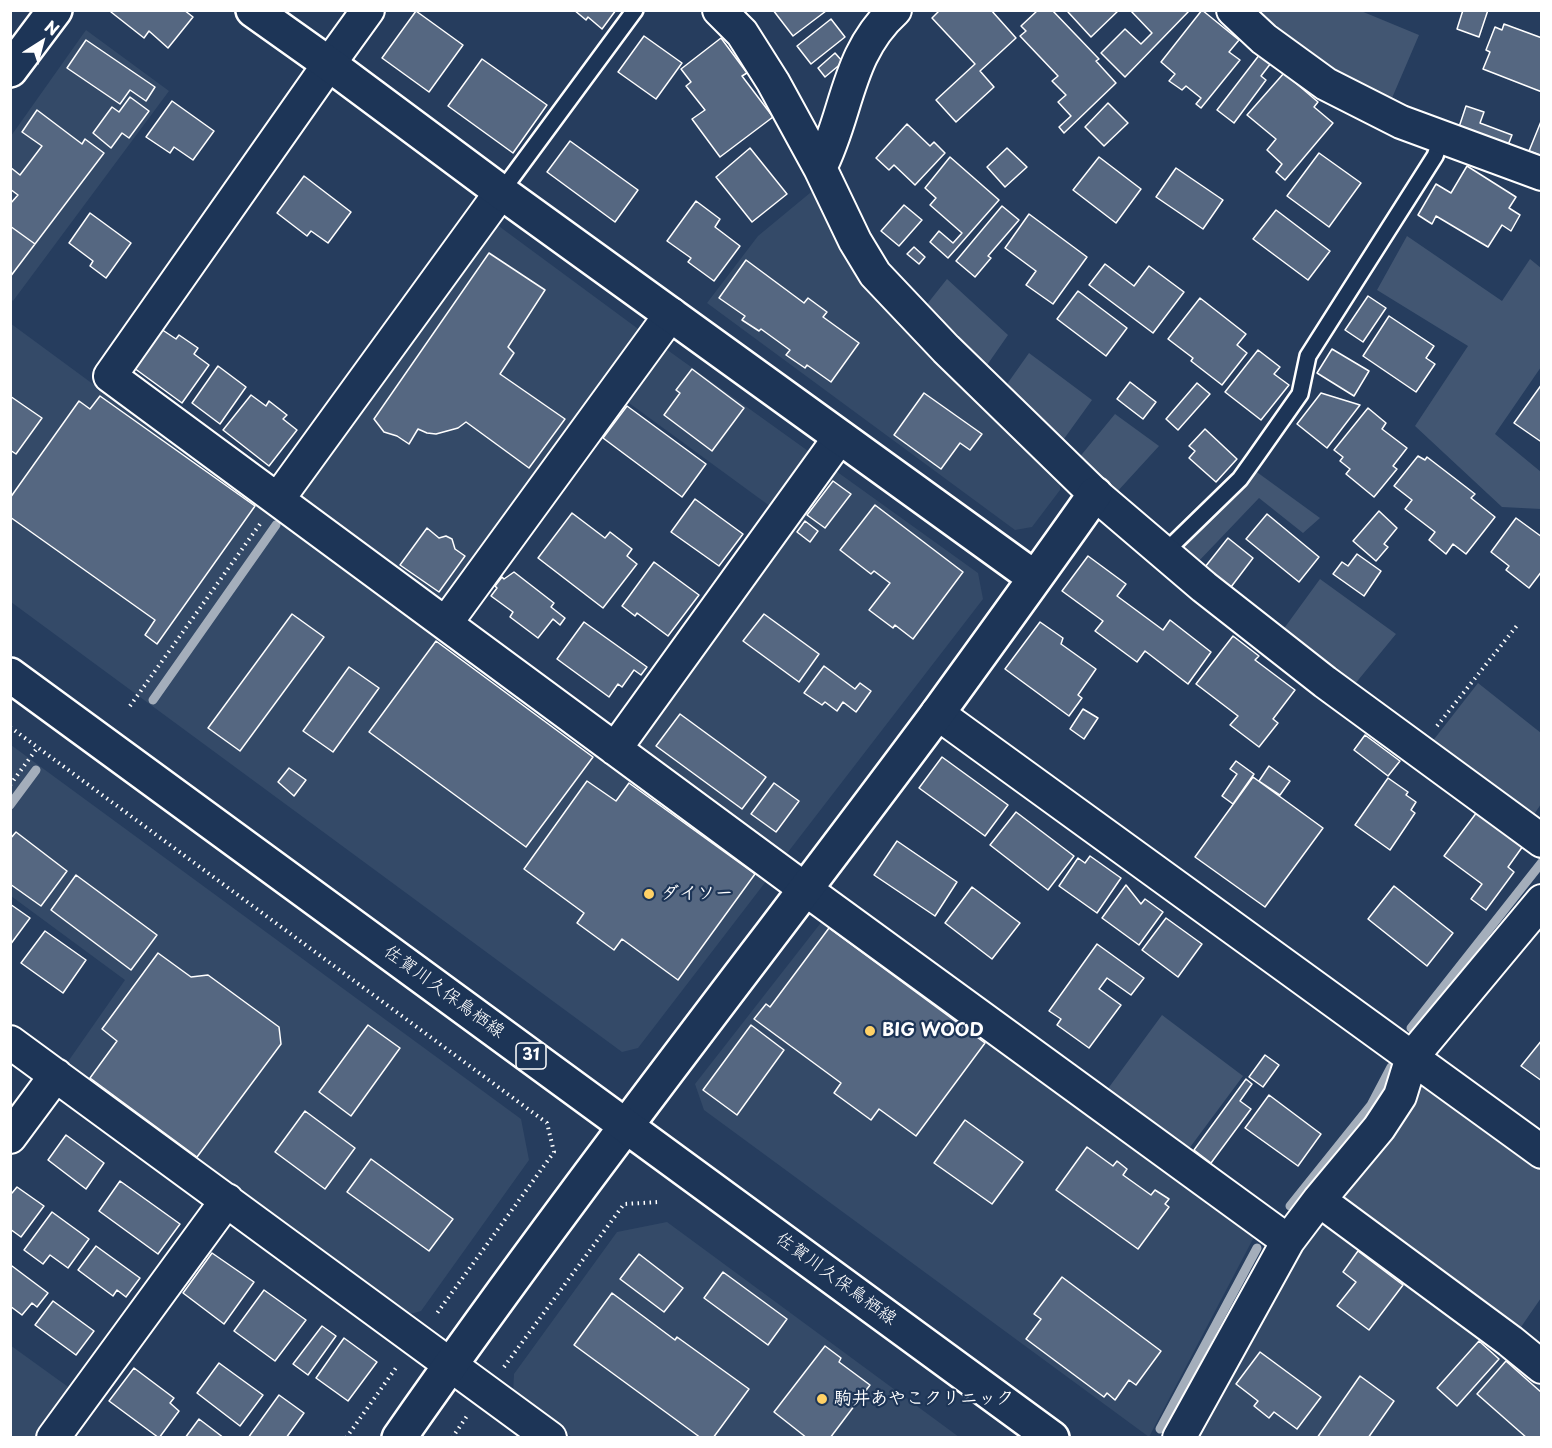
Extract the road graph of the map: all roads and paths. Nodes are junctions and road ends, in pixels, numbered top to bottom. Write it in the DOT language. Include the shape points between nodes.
graph roads {
  1 [pos="55,10"];
  2 [pos="253,10"];
  3 [pos="368,10"];
  4 [pos="635,10"];
  5 [pos="719,10"];
  6 [pos="895,10"];
  7 [pos="1233,10"];
  8 [pos="329,64"];
  9 [pos="10,70"];
  10 [pos="1442,137"];
  11 [pos="820,168"];
  12 [pos="1542,174"];
  13 [pos="501,192"];
  14 [pos="670,314"];
  15 [pos="840,437"];
  16 [pos="1095,494"];
  17 [pos="278,499"];
  18 [pos="1164,553"];
  19 [pos="1035,578"];
  20 [pos="446,623"];
  21 [pos="1519,623"];
  22 [pos="10,675"];
  23 [pos="130,706"];
  24 [pos="937,713"];
  25 [pos="10,727"];
  26 [pos="38,747"];
  27 [pos="615,748"];
  28 [pos="1418,750"];
  29 [pos="10,784"];
  30 [pos="1539,834"];
  31 [pos="805,889"];
  32 [pos="1542,901"];
  33 [pos="10,1042"];
  34 [pos="1412,1057"];
  35 [pos="56,1075"];
  36 [pos="627,1126"];
  37 [pos="10,1137"];
  38 [pos="1542,1152"];
  39 [pos="227,1200"];
  40 [pos="1319,1200"];
  41 [pos="659,1202"];
  42 [pos="1288,1241"];
  43 [pos="417,1339"];
  44 [pos="451,1364"];
  45 [pos="1542,1366"];
  46 [pos="487,1390"];
  47 [pos="53,1437"];
  48 [pos="346,1437"];
  49 [pos="399,1437"];
  50 [pos="452,1437"];
  51 [pos="550,1437"];
  52 [pos="1052,1437"];
  53 [pos="1179,1437"];
  1 -- 9 [label="street"];
  2 -- 8 [label="street"];
  3 -- 8 [label="street"];
  4 -- 13 [label="lane"];
  5 -- 11 [label="street" via="742,33"];
  6 -- 11 [label="street" via="865,46"];
  7 -- 10 [label="street" via="1264,39 1326,84 1401,122"];
  8 -- 13 [label="street"];
  8 -- 17 [label="street" via="110,376"];
  10 -- 12 [label="street"];
  10 -- 18 [label="lane" via="1435,156 1308,356 1299,394 1240,478"];
  11 -- 16 [label="street" via="855,242 875,274"];
  13 -- 14 [label="street"];
  13 -- 17 [label="street"];
  14 -- 15 [label="street"];
  14 -- 20 [label="street"];
  15 -- 19 [label="street"];
  15 -- 27 [label="street"];
  16 -- 18 [label="street"];
  16 -- 19 [label="street"];
  17 -- 20 [label="street"];
  17 -- 23 [label="path"];
  18 -- 28 [label="street" via="1325,682"];
  19 -- 24 [label="street"];
  20 -- 27 [label="street"];
  21 -- 28 [label="path"];
  22 -- 36 [label="street, 佐賀川久保鳥栖線 / 31"];
  24 -- 31 [label="street"];
  24 -- 34 [label="street"];
  25 -- 26 [label="path"];
  26 -- 29 [label="path"];
  26 -- 43 [label="path" via="547,1123 554,1152"];
  27 -- 31 [label="street"];
  28 -- 30 [label="street"];
  31 -- 36 [label="street"];
  31 -- 42 [label="street"];
  32 -- 34 [label="street"];
  33 -- 35 [label="street"];
  34 -- 38 [label="street"];
  34 -- 40 [label="street" via="1400,1096 1379,1128"];
  35 -- 37 [label="street"];
  35 -- 39 [label="street"];
  36 -- 44 [label="street"];
  36 -- 52 [label="street, 佐賀川久保鳥栖線 / 31"];
  39 -- 43 [label="street"];
  39 -- 47 [label="street"];
  40 -- 42 [label="street"];
  40 -- 45 [label="street"];
  41 -- 46 [label="path" via="624,1204"];
  42 -- 53 [label="street"];
  43 -- 44 [label="street"];
  43 -- 48 [label="path"];
  44 -- 46 [label="street"];
  44 -- 49 [label="street"];
  46 -- 50 [label="path"];
  46 -- 51 [label="street"];
}
